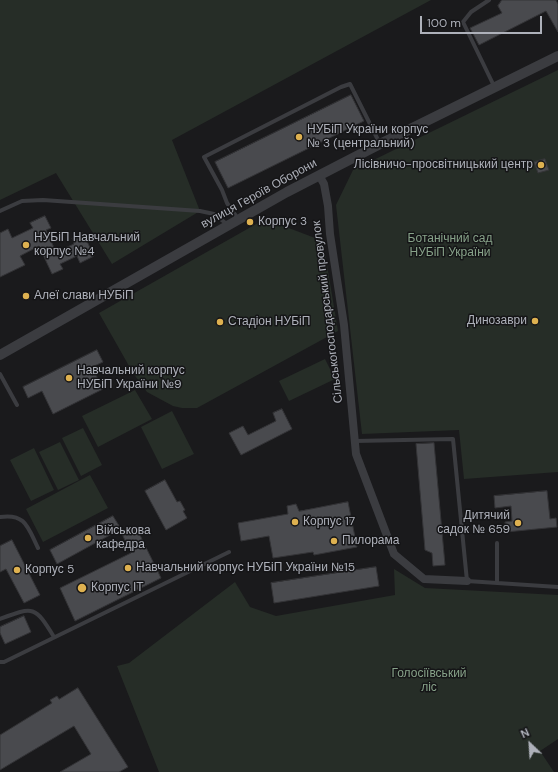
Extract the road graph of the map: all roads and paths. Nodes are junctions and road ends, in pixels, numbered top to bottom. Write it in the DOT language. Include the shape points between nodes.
graph roads {
  1 [pos="489,0"];
  2 [pos="558,56"];
  3 [pos="495,87"];
  4 [pos="380,144"];
  5 [pos="319,176"];
  6 [pos="0,211"];
  7 [pos="238,220"];
  8 [pos="228,226"];
  9 [pos="0,356"];
  10 [pos="0,374"];
  11 [pos="17,405"];
  12 [pos="355,441"];
  13 [pos="0,517"];
  14 [pos="497,543"];
  15 [pos="38,548"];
  16 [pos="229,552"];
  17 [pos="467,581"];
  18 [pos="497,583"];
  19 [pos="558,588"];
  20 [pos="0,619"];
  21 [pos="54,638"];
  22 [pos="0,662"];
  1 -- 3 [label="lane" via="471,12 463,22"];
  2 -- 3 [label="street, вулиця Героїв Оборони"];
  3 -- 4 [label="street, вулиця Героїв Оборони"];
  4 -- 5 [label="street, вулиця Героїв Оборони"];
  4 -- 7 [label="lane" via="350,84 341,86 204,157"];
  5 -- 7 [label="street, вулиця Героїв Оборони"];
  5 -- 12 [label="street, Сільськогосподарський провулок" via="324,184 328,206 344,325"];
  6 -- 8 [label="lane" via="22,201 50,200 214,214"];
  7 -- 8 [label="street, вулиця Героїв Оборони"];
  8 -- 9 [label="street, вулиця Героїв Оборони"];
  10 -- 11 [label="lane"];
  12 -- 17 [label="street, Сільськогосподарський провулок" via="356,454 394,554 424,579"];
  12 -- 17 [label="lane" via="453,439"];
  13 -- 15 [label="lane" via="20,518"];
  14 -- 18 [label="lane"];
  16 -- 21 [label="lane"];
  17 -- 18 [label="lane, Сільськогосподарський провулок"];
  18 -- 19 [label="lane, Сільськогосподарський провулок"];
  20 -- 21 [label="lane" via="22,611 32,611 38,614"];
  21 -- 22 [label="lane"];
}
